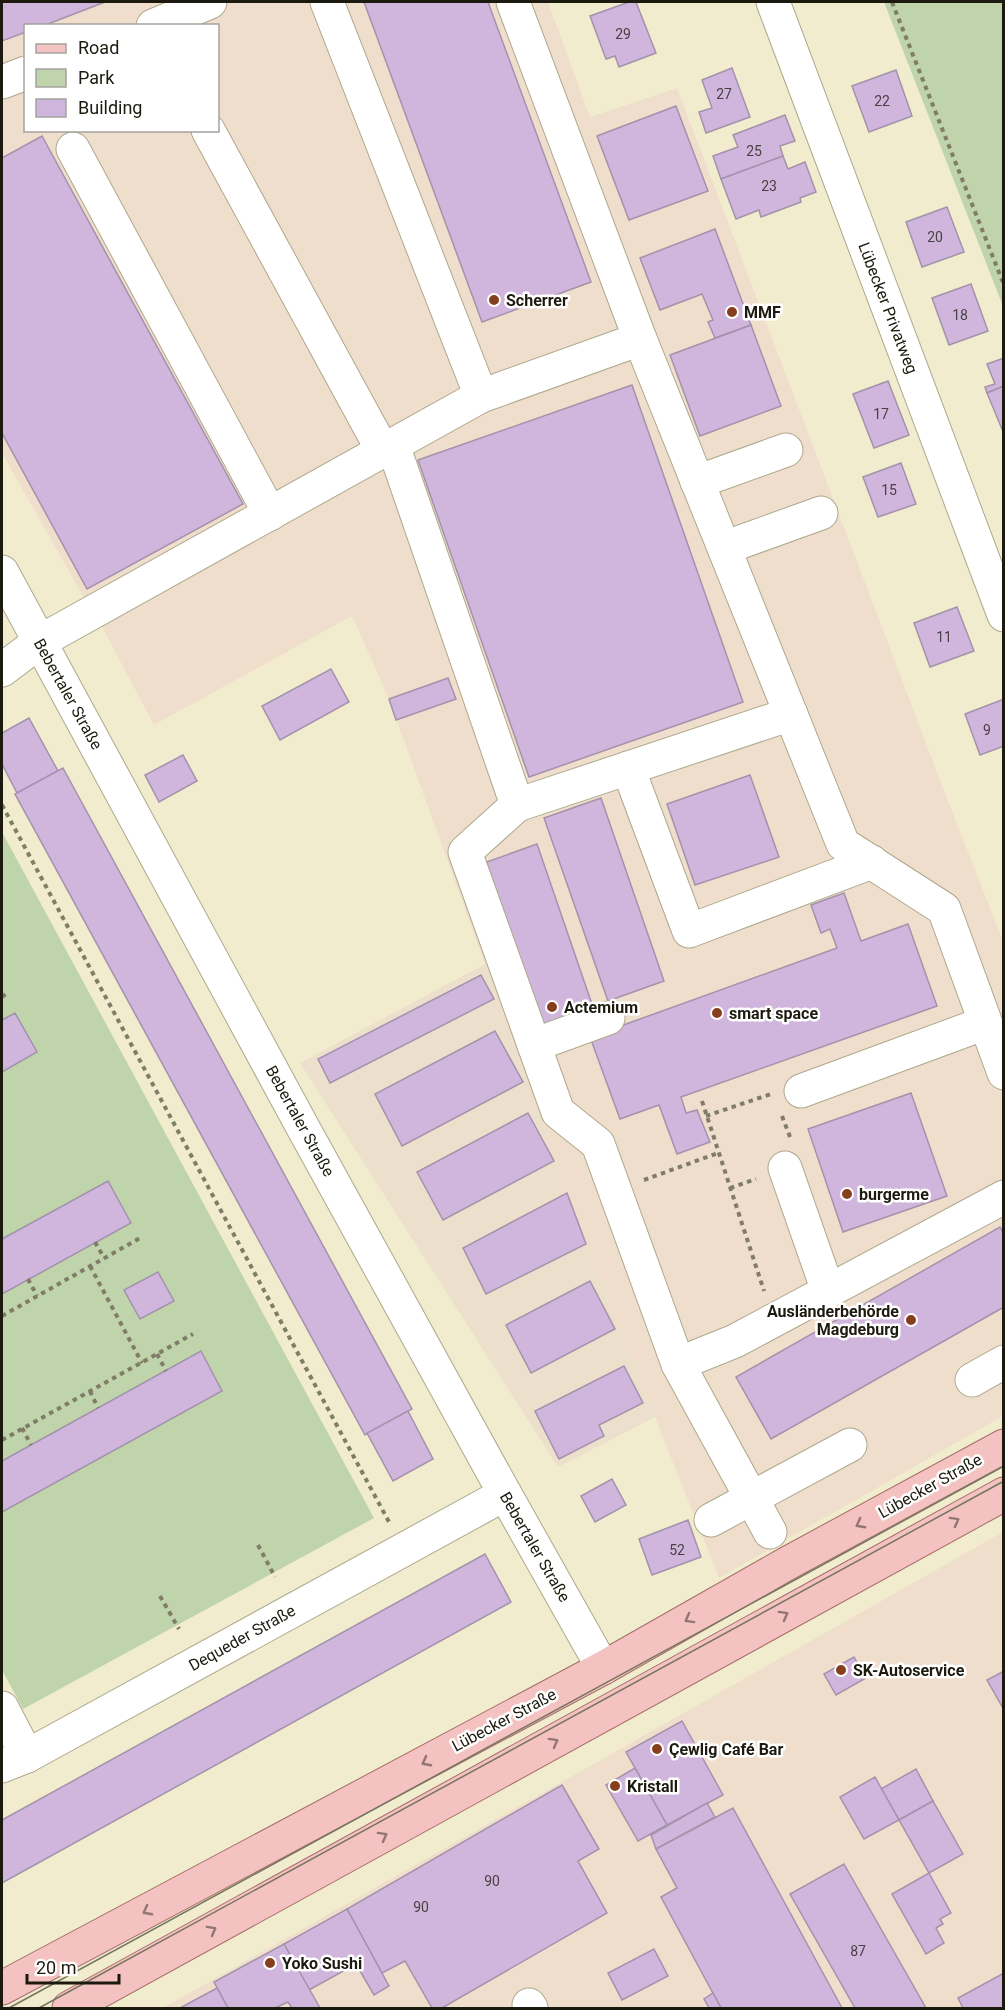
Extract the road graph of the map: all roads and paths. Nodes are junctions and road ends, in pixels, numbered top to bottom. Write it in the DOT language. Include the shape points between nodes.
graph roads {
  1 [pos="210,2"];
  2 [pos="327,2"];
  3 [pos="513,2"];
  4 [pos="773,2"];
  5 [pos="892,2"];
  6 [pos="158,24"];
  7 [pos="24,74"];
  8 [pos="2,82"];
  9 [pos="209,132"];
  10 [pos="73,149"];
  11 [pos="1004,285"];
  12 [pos="640,339"];
  13 [pos="481,396"];
  14 [pos="388,448"];
  15 [pos="786,450"];
  16 [pos="697,482"];
  17 [pos="820,513"];
  18 [pos="270,514"];
  19 [pos="724,548"];
  20 [pos="2,572"];
  21 [pos="1004,615"];
  22 [pos="39,642"];
  23 [pos="2,670"];
  24 [pos="791,714"];
  25 [pos="628,768"];
  26 [pos="517,804"];
  27 [pos="2,805"];
  28 [pos="872,862"];
  29 [pos="8,993"];
  30 [pos="2,997"];
  31 [pos="608,1018"];
  32 [pos="985,1023"];
  33 [pos="534,1045"];
  34 [pos="1004,1073"];
  35 [pos="801,1091"];
  36 [pos="702,1101"];
  37 [pos="706,1116"];
  38 [pos="718,1153"];
  39 [pos="785,1168"];
  40 [pos="615,1191"];
  41 [pos="1004,1197"];
  42 [pos="140,1238"];
  43 [pos="95,1242"];
  44 [pos="104,1258"];
  45 [pos="90,1266"];
  46 [pos="28,1279"];
  47 [pos="828,1291"];
  48 [pos="37,1296"];
  49 [pos="2,1316"];
  50 [pos="773,1321"];
  51 [pos="194,1334"];
  52 [pos="157,1354"];
  53 [pos="1004,1362"];
  54 [pos="142,1363"];
  55 [pos="678,1364"];
  56 [pos="166,1371"];
  57 [pos="972,1380"];
  58 [pos="90,1391"];
  59 [pos="98,1408"];
  60 [pos="22,1428"];
  61 [pos="2,1440"];
  62 [pos="850,1444"];
  63 [pos="31,1445"];
  64 [pos="1004,1446"];
  65 [pos="505,1494"];
  66 [pos="1004,1494"];
  67 [pos="751,1498"];
  68 [pos="711,1520"];
  69 [pos="770,1532"];
  70 [pos="258,1545"];
  71 [pos="404,1550"];
  72 [pos="275,1577"];
  73 [pos="160,1596"];
  74 [pos="179,1629"];
  75 [pos="603,1668"];
  76 [pos="2,1708"];
  77 [pos="14,1761"];
  78 [pos="2,1988"];
  79 [pos="69,2008"];
  1 -- 6 [label="street"];
  2 -- 13 [label="street"];
  3 -- 12 [label="street"];
  4 -- 21 [label="street, Lübecker Privatweg"];
  5 -- 11 [label="path"];
  7 -- 8 [label="street"];
  9 -- 14 [label="street"];
  10 -- 18 [label="street"];
  12 -- 13 [label="street"];
  12 -- 16 [label="street"];
  13 -- 14 [label="street"];
  14 -- 18 [label="street"];
  14 -- 26 [label="street"];
  15 -- 16 [label="street"];
  16 -- 19 [label="street"];
  17 -- 19 [label="street"];
  18 -- 22 [label="street"];
  19 -- 24 [label="street"];
  20 -- 22 [label="street, Bebertaler Straße"];
  22 -- 23 [label="street"];
  22 -- 65 [label="street, Bebertaler Straße"];
  24 -- 25 [label="street"];
  24 -- 28 [label="street" via="843,844"];
  25 -- 26 [label="street"];
  25 -- 28 [label="street" via="689,931"];
  26 -- 33 [label="street" via="465,852"];
  27 -- 71 [label="path"];
  28 -- 32 [label="street" via="944,909"];
  29 -- 30 [label="path"];
  31 -- 33 [label="street"];
  32 -- 34 [label="street"];
  32 -- 35 [label="street"];
  33 -- 40 [label="street" via="558,1112 598,1144"];
  35 -- 37 [label="path" via="773,1093"];
  36 -- 37 [label="path"];
  37 -- 38 [label="path"];
  38 -- 40 [label="path"];
  38 -- 50 [label="path"];
  39 -- 47 [label="street"];
  40 -- 55 [label="street"];
  41 -- 47 [label="street"];
  42 -- 44 [label="path"];
  43 -- 44 [label="path"];
  44 -- 45 [label="path"];
  45 -- 48 [label="path"];
  45 -- 54 [label="path"];
  46 -- 48 [label="path"];
  47 -- 50 [label="street"];
  48 -- 49 [label="path"];
  50 -- 55 [label="street"];
  51 -- 52 [label="path"];
  52 -- 54 [label="path"];
  52 -- 56 [label="path"];
  53 -- 57 [label="street"];
  54 -- 58 [label="path"];
  55 -- 67 [label="street"];
  58 -- 59 [label="path"];
  58 -- 60 [label="path"];
  60 -- 61 [label="path"];
  60 -- 63 [label="path"];
  62 -- 67 [label="street"];
  64 -- 75 [label="main road, Lübecker Straße, one-way"];
  65 -- 71 [label="street, Dequeder Straße"];
  65 -- 75 [label="street, Bebertaler Straße"];
  79 -- 66 [label="main road, one-way"];
  67 -- 68 [label="street"];
  67 -- 69 [label="street"];
  70 -- 72 [label="path"];
  71 -- 77 [label="street, Dequeder Straße"];
  73 -- 74 [label="path"];
  75 -- 78 [label="main road, Lübecker Straße, one-way"];
  76 -- 77 [label="street, Dequeder Straße"];
}
